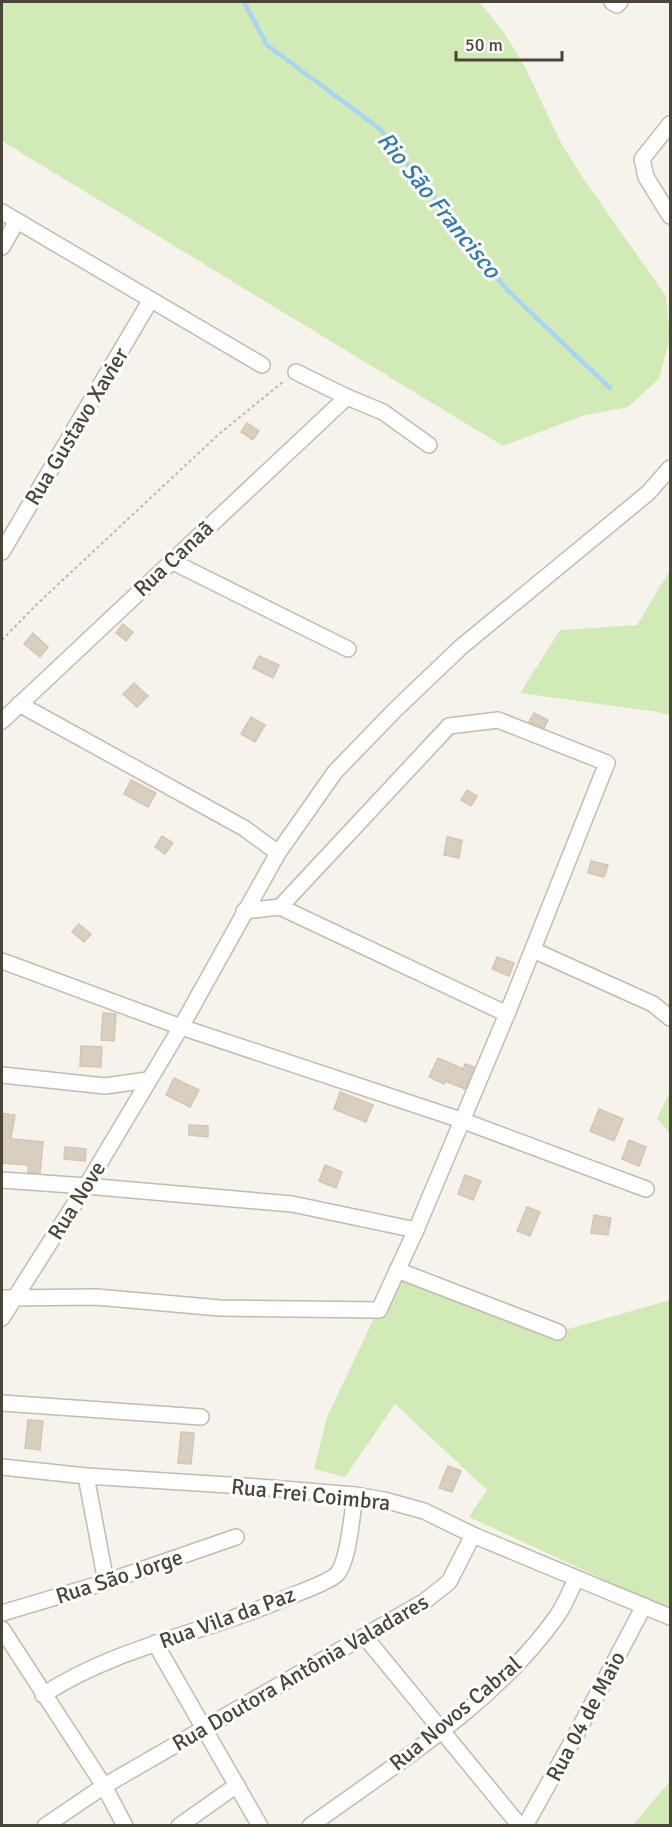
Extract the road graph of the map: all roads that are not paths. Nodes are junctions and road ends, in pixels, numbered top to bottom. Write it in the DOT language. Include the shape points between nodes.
graph roads {
  1 [pos="612,2"];
  2 [pos="620,2"];
  3 [pos="670,124"];
  4 [pos="2,212"];
  5 [pos="670,216"];
  6 [pos="17,221"];
  7 [pos="2,247"];
  8 [pos="150,301"];
  9 [pos="262,365"];
  10 [pos="296,372"];
  11 [pos="347,397"];
  12 [pos="429,445"];
  13 [pos="670,468"];
  14 [pos="2,552"];
  15 [pos="171,561"];
  16 [pos="348,649"];
  17 [pos="19,704"];
  18 [pos="2,721"];
  19 [pos="278,853"];
  20 [pos="280,907"];
  21 [pos="244,911"];
  22 [pos="533,950"];
  23 [pos="2,961"];
  24 [pos="507,1014"];
  25 [pos="670,1018"];
  26 [pos="181,1027"];
  27 [pos="2,1075"];
  28 [pos="148,1080"];
  29 [pos="461,1120"];
  30 [pos="2,1180"];
  31 [pos="86,1185"];
  32 [pos="646,1189"];
  33 [pos="416,1230"];
  34 [pos="398,1270"];
  35 [pos="7,1298"];
  36 [pos="2,1318"];
  37 [pos="558,1332"];
  38 [pos="2,1403"];
  39 [pos="201,1416"];
  40 [pos="2,1467"];
  41 [pos="86,1476"];
  42 [pos="355,1495"];
  43 [pos="472,1535"];
  44 [pos="236,1538"];
  45 [pos="576,1580"];
  46 [pos="106,1582"];
  47 [pos="644,1606"];
  48 [pos="2,1614"];
  49 [pos="670,1617"];
  50 [pos="2,1629"];
  51 [pos="365,1637"];
  52 [pos="156,1643"];
  53 [pos="43,1695"];
  54 [pos="204,1728"];
  55 [pos="441,1731"];
  56 [pos="237,1785"];
  57 [pos="104,1786"];
  58 [pos="45,1826"];
  59 [pos="125,1826"];
  60 [pos="179,1826"];
  61 [pos="260,1826"];
  62 [pos="310,1826"];
  63 [pos="519,1826"];
  64 [pos="525,1826"];
  1 -- 2 [label="street"];
  3 -- 5 [label="street" via="642,159 646,177"];
  4 -- 6 [label="street"];
  6 -- 7 [label="street"];
  6 -- 8 [label="street"];
  8 -- 9 [label="street"];
  8 -- 14 [label="street, Rua Gustavo Xavier"];
  10 -- 11 [label="street"];
  11 -- 12 [label="street" via="383,412"];
  11 -- 15 [label="street, Rua Canaã"];
  13 -- 19 [label="street, Rua Nove" via="648,493 461,647 395,710 335,772"];
  15 -- 16 [label="street"];
  15 -- 17 [label="street, Rua Canaã"];
  17 -- 18 [label="street, Rua Canaã"];
  17 -- 19 [label="street" via="244,828"];
  19 -- 21 [label="street, Rua Nove"];
  20 -- 21 [label="street"];
  20 -- 22 [label="street" via="450,726 498,720 608,763"];
  20 -- 24 [label="street"];
  21 -- 26 [label="street, Rua Nove"];
  22 -- 24 [label="street"];
  22 -- 25 [label="street" via="653,1004"];
  23 -- 26 [label="street"];
  24 -- 29 [label="street"];
  26 -- 28 [label="street, Rua Nove"];
  26 -- 29 [label="street"];
  27 -- 28 [label="street" via="105,1086"];
  28 -- 31 [label="street, Rua Nove"];
  29 -- 32 [label="street"];
  29 -- 33 [label="street"];
  30 -- 31 [label="street"];
  31 -- 33 [label="street" via="292,1204"];
  31 -- 35 [label="street, Rua Nove"];
  33 -- 34 [label="street"];
  34 -- 35 [label="street" via="378,1310 220,1308 96,1297"];
  34 -- 37 [label="street"];
  35 -- 36 [label="street, Rua Nove"];
  38 -- 39 [label="street"];
  40 -- 41 [label="street, Rua Frei Coimbra"];
  41 -- 42 [label="street, Rua Frei Coimbra"];
  41 -- 46 [label="street"];
  42 -- 43 [label="street, Rua Frei Coimbra" via="424,1511"];
  42 -- 52 [label="street, Rua Vila da Paz" via="345,1558 336,1576 259,1610"];
  43 -- 45 [label="street, Rua Frei Coimbra"];
  43 -- 51 [label="street, Rua Doutora Antônia Valadares" via="449,1582"];
  44 -- 46 [label="street, Rua São Jorge"];
  45 -- 47 [label="street, Rua Frei Coimbra"];
  45 -- 55 [label="street, Rua Novos Cabral" via="559,1614 509,1674"];
  46 -- 48 [label="street, Rua São Jorge"];
  47 -- 49 [label="street, Rua Frei Coimbra"];
  47 -- 64 [label="street, Rua 04 de Maio"];
  50 -- 53 [label="street"];
  51 -- 54 [label="street, Rua Doutora Antônia Valadares"];
  51 -- 55 [label="street"];
  52 -- 53 [label="street, Rua Vila da Paz" via="74,1676"];
  52 -- 54 [label="street"];
  53 -- 57 [label="street"];
  54 -- 56 [label="street"];
  54 -- 57 [label="street, Rua Doutora Antônia Valadares"];
  55 -- 62 [label="street, Rua Novos Cabral"];
  55 -- 63 [label="street"];
  56 -- 60 [label="street"];
  56 -- 61 [label="street"];
  57 -- 58 [label="street, Rua Doutora Antônia Valadares"];
  57 -- 59 [label="street"];
}
